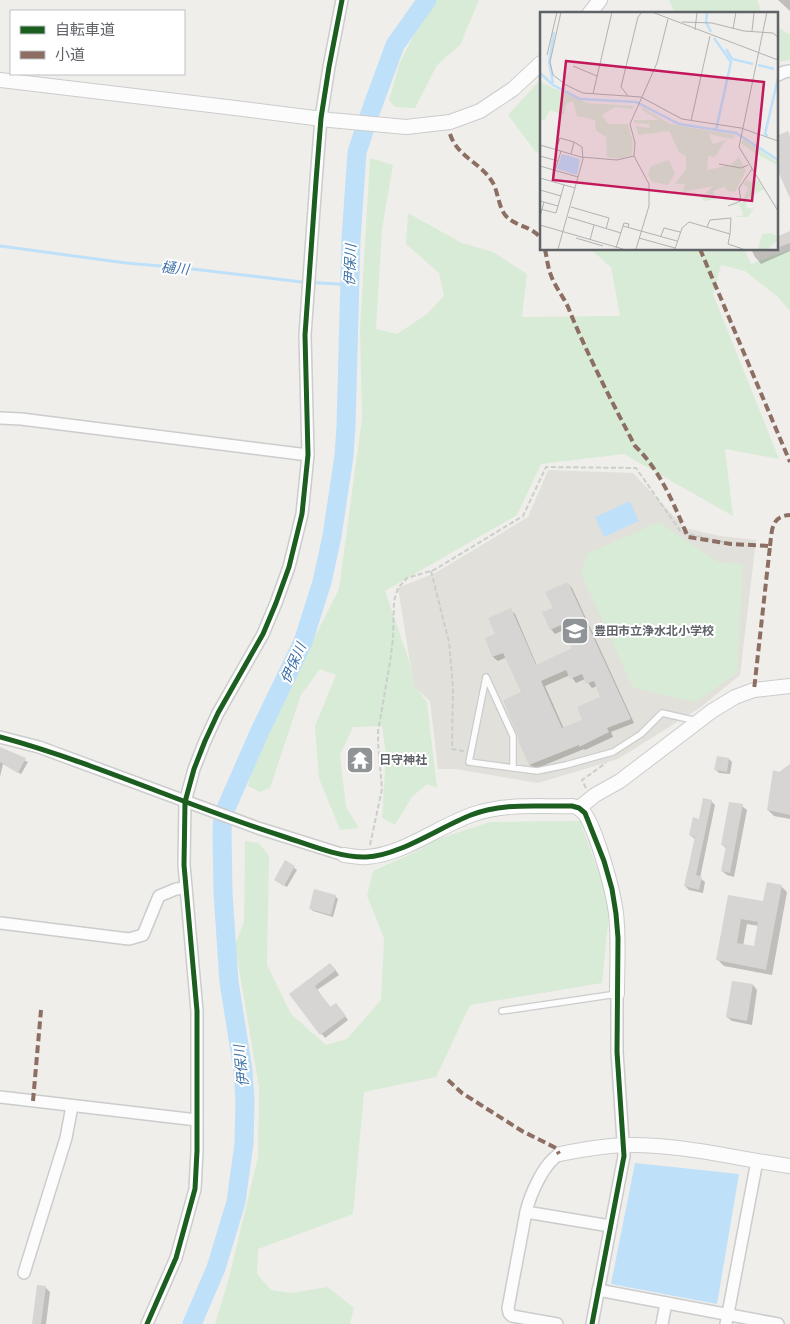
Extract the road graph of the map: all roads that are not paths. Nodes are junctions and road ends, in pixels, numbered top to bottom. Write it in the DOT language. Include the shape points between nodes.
graph roads {
  1 [pos="342,0"];
  2 [pos="600,0"];
  3 [pos="591,12"];
  4 [pos="540,64"];
  5 [pos="790,71"];
  6 [pos="778,75"];
  7 [pos="0,80"];
  8 [pos="325,119"];
  9 [pos="0,418"];
  10 [pos="308,455"];
  11 [pos="790,686"];
  12 [pos="699,721"];
  13 [pos="0,737"];
  14 [pos="513,768"];
  15 [pos="189,804"];
  16 [pos="579,808"];
  17 [pos="344,855"];
  18 [pos="186,888"];
  19 [pos="0,923"];
  20 [pos="617,994"];
  21 [pos="502,1010"];
  22 [pos="0,1097"];
  23 [pos="72,1106"];
  24 [pos="197,1120"];
  25 [pos="623,1145"];
  26 [pos="560,1154"];
  27 [pos="757,1161"];
  28 [pos="790,1166"];
  29 [pos="526,1212"];
  30 [pos="610,1226"];
  31 [pos="24,1273"];
  32 [pos="598,1290"];
  33 [pos="666,1303"];
  34 [pos="727,1319"];
  35 [pos="514,1320"];
  36 [pos="148,1324"];
  37 [pos="557,1324"];
  38 [pos="592,1324"];
  39 [pos="662,1324"];
  40 [pos="778,1324"];
  1 -- 8 [label="street" via="329,66"];
  2 -- 3 [label="street"];
  4 -- 8 [label="street" via="513,89 480,111 450,122 406,128"];
  5 -- 6 [label="street"];
  7 -- 8 [label="street"];
  8 -- 10 [label="street" via="305,335"];
  9 -- 10 [label="street"];
  10 -- 15 [label="street" via="300,523 289,567 263,634 205,741 194,768"];
  11 -- 12 [label="street" via="743,694"];
  12 -- 14 [label="lane" via="662,713 641,734 613,752 537,771"];
  12 -- 16 [label="street"];
  13 -- 15 [label="street" via="39,748"];
  14 -- 14 [label="lane" via="469,762 486,677 514,736"];
  15 -- 17 [label="street"];
  15 -- 18 [label="street" via="184,864"];
  16 -- 17 [label="street" via="518,806 492,809 384,854 366,857"];
  16 -- 20 [label="street" via="590,822 612,889 618,938"];
  18 -- 19 [label="street" via="159,896 143,935 129,940"];
  18 -- 24 [label="street" via="197,1011"];
  20 -- 21 [label="lane"];
  20 -- 25 [label="street"];
  22 -- 23 [label="street"];
  23 -- 24 [label="street"];
  23 -- 31 [label="street" via="66,1138"];
  24 -- 36 [label="street" via="195,1189 176,1258"];
  25 -- 26 [label="street"];
  25 -- 27 [label="street" via="673,1147"];
  25 -- 30 [label="street" via="624,1156"];
  26 -- 29 [label="street" via="534,1188"];
  27 -- 28 [label="street"];
  27 -- 34 [label="street"];
  29 -- 30 [label="street"];
  29 -- 35 [label="street" via="508,1308"];
  30 -- 32 [label="street"];
  32 -- 33 [label="street"];
  32 -- 38 [label="street"];
  33 -- 34 [label="street"];
  33 -- 39 [label="street"];
  34 -- 40 [label="street"];
  35 -- 37 [label="street"];
}
